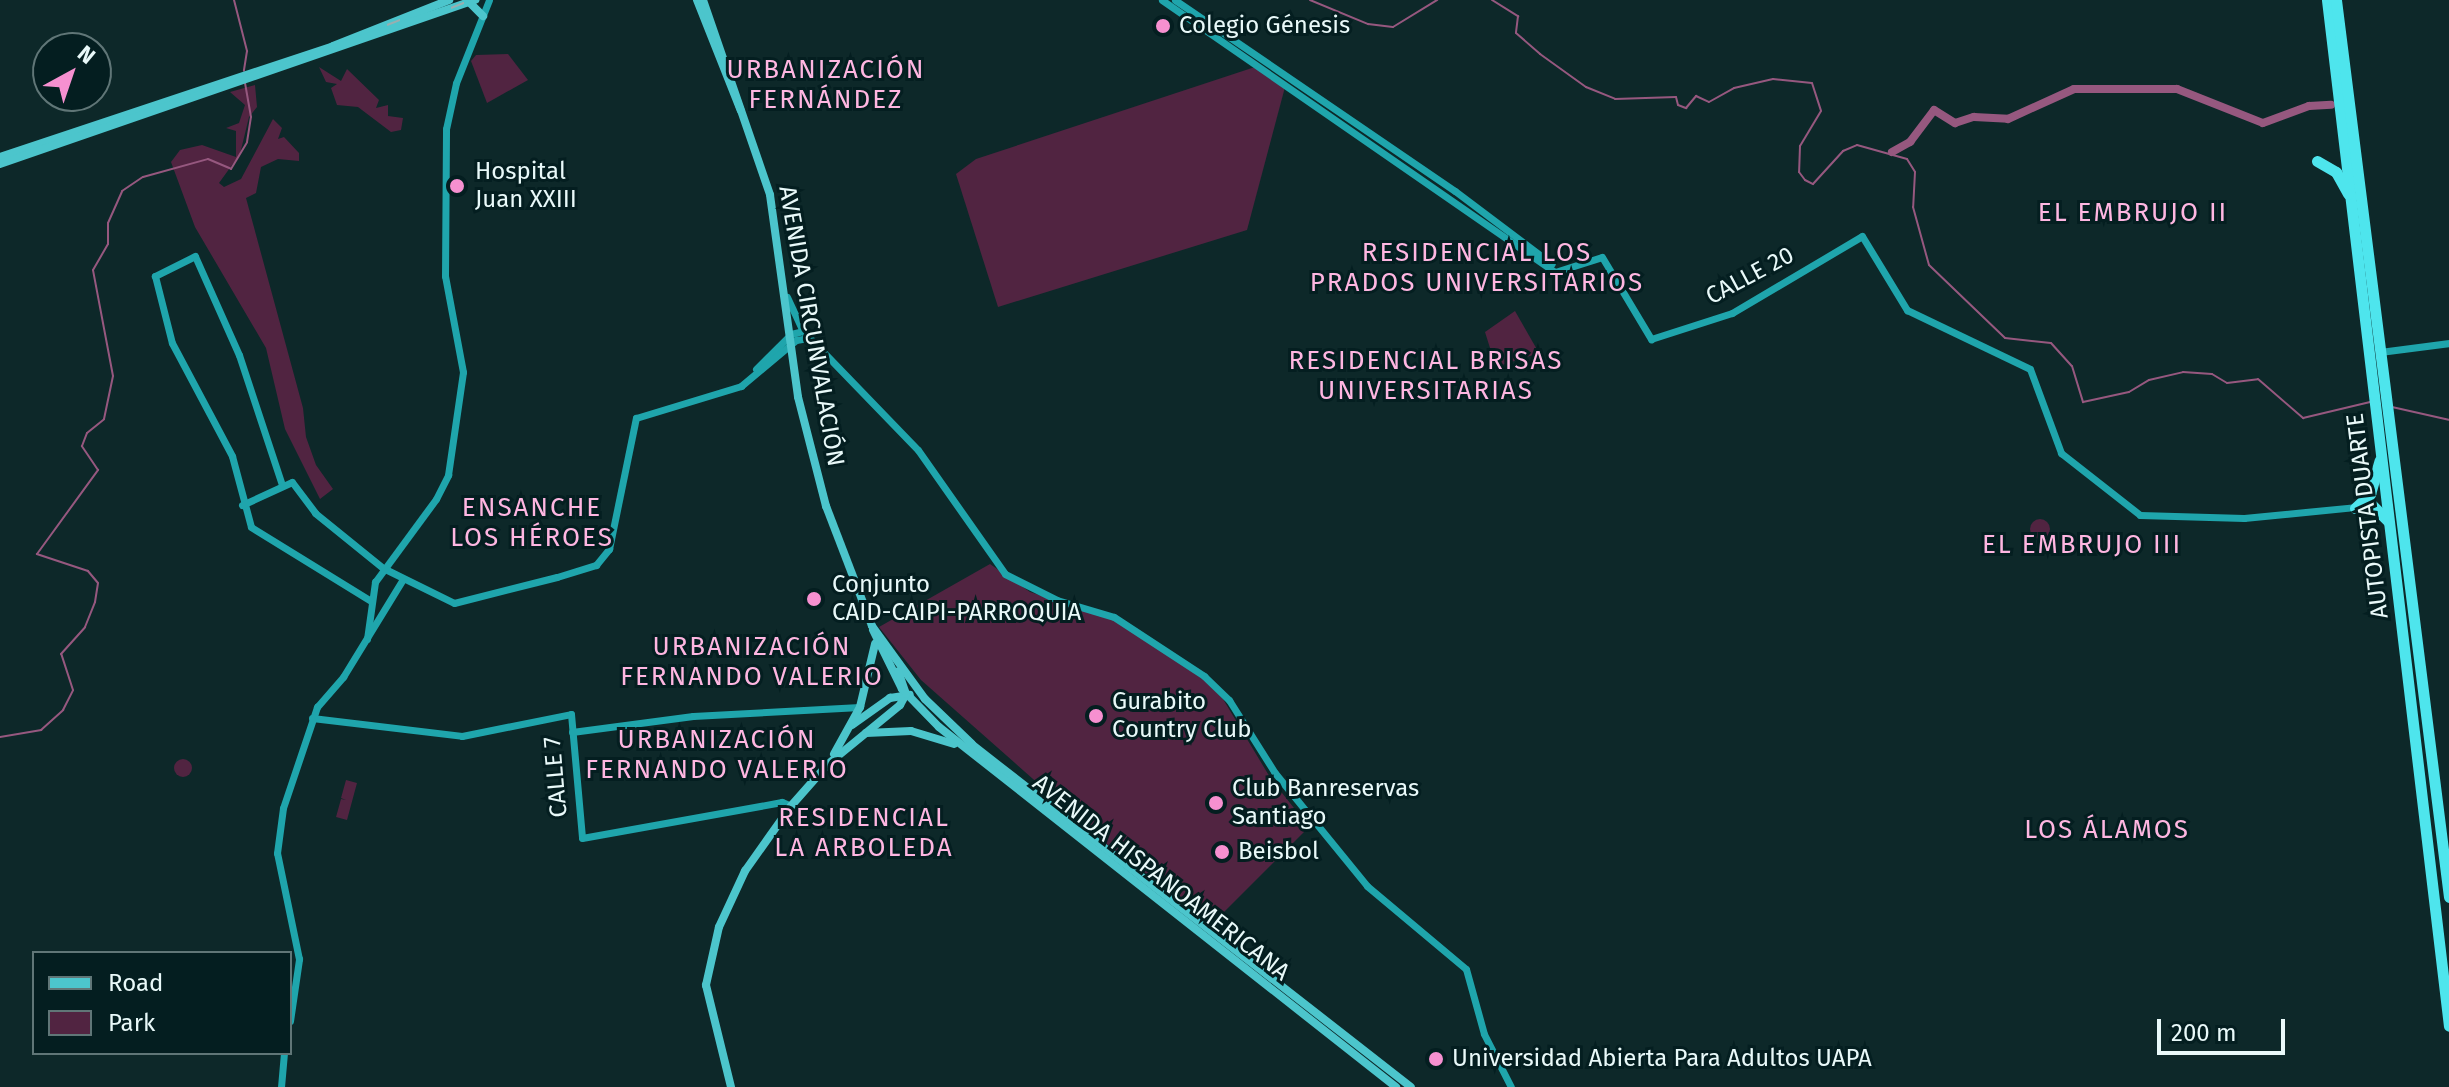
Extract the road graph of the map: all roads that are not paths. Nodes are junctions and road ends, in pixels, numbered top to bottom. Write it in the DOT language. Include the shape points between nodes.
graph roads {
  1 [pos="449,0"];
  2 [pos="489,0"];
  3 [pos="700,0"];
  4 [pos="1162,0"];
  5 [pos="1175,0"];
  6 [pos="2327,0"];
  7 [pos="2336,0"];
  8 [pos="472,1"];
  9 [pos="483,16"];
  10 [pos="266,72"];
  11 [pos="230,84"];
  12 [pos="0,157"];
  13 [pos="2317,161"];
  14 [pos="0,164"];
  15 [pos="2351,203"];
  16 [pos="1557,271"];
  17 [pos="787,297"];
  18 [pos="803,331"];
  19 [pos="791,339"];
  20 [pos="810,339"];
  21 [pos="2449,343"];
  22 [pos="2375,353"];
  23 [pos="780,354"];
  24 [pos="793,360"];
  25 [pos="741,386"];
  26 [pos="2383,417"];
  27 [pos="2381,443"];
  28 [pos="282,485"];
  29 [pos="2392,496"];
  30 [pos="2369,502"];
  31 [pos="242,505"];
  32 [pos="2355,508"];
  33 [pos="2391,528"];
  34 [pos="383,568"];
  35 [pos="403,579"];
  36 [pos="371,601"];
  37 [pos="374,620"];
  38 [pos="872,626"];
  39 [pos="875,639"];
  40 [pos="906,694"];
  41 [pos="863,710"];
  42 [pos="312,718"];
  43 [pos="880,728"];
  44 [pos="572,732"];
  45 [pos="971,748"];
  46 [pos="828,764"];
  47 [pos="791,806"];
  48 [pos="2437,832"];
  49 [pos="2449,897"];
  50 [pos="292,1007"];
  51 [pos="2449,1026"];
  52 [pos="284,1055"];
  53 [pos="281,1087"];
  54 [pos="731,1087"];
  55 [pos="1396,1087"];
  56 [pos="1411,1087"];
  57 [pos="1511,1087"];
  1 -- 10 [label="main road"];
  2 -- 9 [label="street"];
  3 -- 17 [label="main road, AVENIDA CIRCUNVALACIÓN" via="770,195"];
  4 -- 16 [label="street"];
  5 -- 16 [label="street" via="1455,191"];
  6 -- 15 [label="highway, AUTOPISTA DUARTE"];
  7 -- 22 [label="highway, AUTOPISTA DUARTE"];
  8 -- 9 [label="main road"];
  8 -- 10 [label="main road"];
  9 -- 34 [label="street" via="456,83 446,129 445,276 463,372 449,466 436,499"];
  10 -- 11 [label="main road"];
  11 -- 12 [label="main road"];
  11 -- 14 [label="main road"];
  13 -- 15 [label="highway" via="2336,172"];
  15 -- 22 [label="highway, AUTOPISTA DUARTE"];
  16 -- 32 [label="street, CALLE 20" via="1602,257 1651,339 1732,313 1862,236 1907,310 2030,369 2061,453 2140,515 2244,518"];
  17 -- 18 [label="street"];
  17 -- 19 [label="main road, AVENIDA CIRCUNVALACIÓN"];
  18 -- 19 [label="street"];
  18 -- 20 [label="street"];
  19 -- 20 [label="street"];
  19 -- 23 [label="street"];
  19 -- 24 [label="main road, AVENIDA CIRCUNVALACIÓN"];
  19 -- 25 [label="street"];
  20 -- 57 [label="street" via="918,450 1005,574 1049,597 1114,617 1204,676 1229,700 1275,773 1367,886 1466,969 1474,982 1484,1034"];
  21 -- 22 [label="street"];
  22 -- 26 [label="highway, AUTOPISTA DUARTE"];
  23 -- 24 [label="main road"];
  23 -- 25 [label="street"];
  24 -- 38 [label="main road, AVENIDA CIRCUNVALACIÓN" via="821,490"];
  25 -- 35 [label="street" via="636,418 609,549 596,565 454,603"];
  26 -- 27 [label="highway, AUTOPISTA DUARTE"];
  26 -- 29 [label="highway, AUTOPISTA DUARTE"];
  27 -- 29 [label="highway, AUTOPISTA DUARTE"];
  27 -- 32 [label="highway" via="2375,483"];
  28 -- 31 [label="street"];
  28 -- 31 [label="street" via="239,355 192,258 153,277 172,343 232,456"];
  28 -- 34 [label="street" via="292,482 315,513"];
  29 -- 30 [label="street"];
  29 -- 33 [label="highway, AUTOPISTA DUARTE"];
  29 -- 48 [label="highway, AUTOPISTA DUARTE"];
  30 -- 32 [label="street"];
  30 -- 33 [label="highway" via="2384,512"];
  31 -- 36 [label="street" via="251,527 263,537"];
  33 -- 48 [label="highway, AUTOPISTA DUARTE" via="2423,788"];
  34 -- 35 [label="street"];
  34 -- 36 [label="street"];
  35 -- 37 [label="street"];
  36 -- 37 [label="street"];
  37 -- 42 [label="street" via="367,639"];
  38 -- 39 [label="main road, AVENIDA HISPANOAMERICANA"];
  38 -- 40 [label="main road, AVENIDA HISPANOAMERICANA" via="903,679"];
  38 -- 45 [label="main road, AVENIDA CIRCUNVALACIÓN" via="925,699"];
  39 -- 40 [label="main road, AVENIDA HISPANOAMERICANA"];
  39 -- 41 [label="main road"];
  40 -- 41 [label="main road"];
  40 -- 43 [label="main road"];
  40 -- 45 [label="main road, AVENIDA HISPANOAMERICANA"];
  41 -- 43 [label="main road"];
  41 -- 44 [label="street" via="693,716"];
  41 -- 46 [label="main road"];
  42 -- 44 [label="street, CALLE 7" via="462,736 571,714"];
  42 -- 50 [label="street" via="277,831 279,871 299,959"];
  43 -- 45 [label="main road" via="926,733"];
  43 -- 46 [label="main road" via="865,733"];
  44 -- 47 [label="street, CALLE 7" via="582,838 782,802"];
  45 -- 55 [label="main road, AVENIDA HISPANOAMERICANA"];
  45 -- 56 [label="main road, AVENIDA HISPANOAMERICANA"];
  46 -- 47 [label="main road"];
  47 -- 54 [label="main road" via="745,871 709,959 708,1008"];
  48 -- 49 [label="highway, AUTOPISTA DUARTE"];
  48 -- 51 [label="highway, AUTOPISTA DUARTE"];
  52 -- 53 [label="street"];
}
